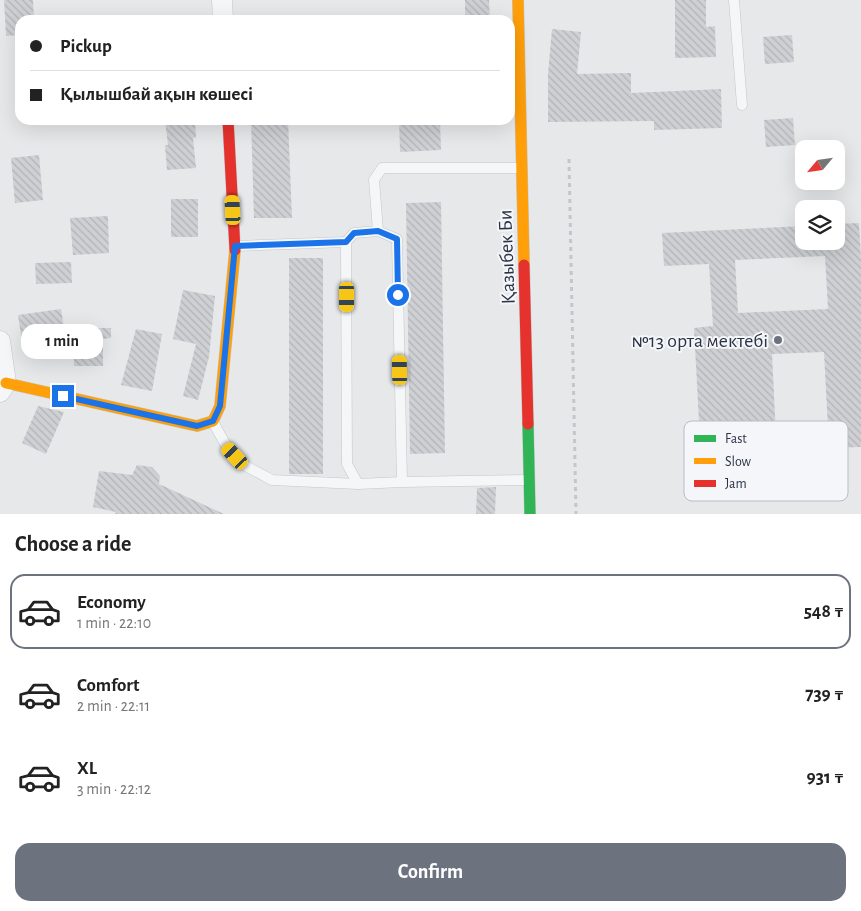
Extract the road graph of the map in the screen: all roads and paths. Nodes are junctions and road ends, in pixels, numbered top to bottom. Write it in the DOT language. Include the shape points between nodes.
graph roads {
  1 [pos="222,0"];
  2 [pos="518,0"];
  3 [pos="734,0"];
  4 [pos="223,15"];
  5 [pos="742,105"];
  6 [pos="228,125"];
  7 [pos="569,160"];
  8 [pos="522,168"];
  9 [pos="378,231"];
  10 [pos="346,242"];
  11 [pos="235,246"];
  12 [pos="0,341"];
  13 [pos="3,387"];
  14 [pos="213,421"];
  15 [pos="530,480"];
  16 [pos="402,482"];
  17 [pos="358,484"];
  18 [pos="530,514"];
  19 [pos="576,514"];
  1 -- 4 [label="street"];
  2 -- 8 [label="street, Қазыбек Би"];
  3 -- 5 [label="lane"];
  6 -- 11 [label="street"];
  7 -- 19 [label="path"];
  8 -- 9 [label="lane" via="382,168 374,180"];
  8 -- 15 [label="street, Қазыбек Би"];
  9 -- 10 [label="lane" via="354,233"];
  9 -- 16 [label="lane" via="397,239"];
  10 -- 11 [label="lane"];
  10 -- 17 [label="lane" via="347,464"];
  11 -- 14 [label="street" via="220,406"];
  12 -- 13 [label="street"];
  13 -- 14 [label="street" via="197,426"];
  14 -- 17 [label="lane" via="228,448 242,464 272,480"];
  15 -- 16 [label="lane"];
  15 -- 18 [label="street, Қазыбек Би"];
  16 -- 17 [label="lane"];
}
